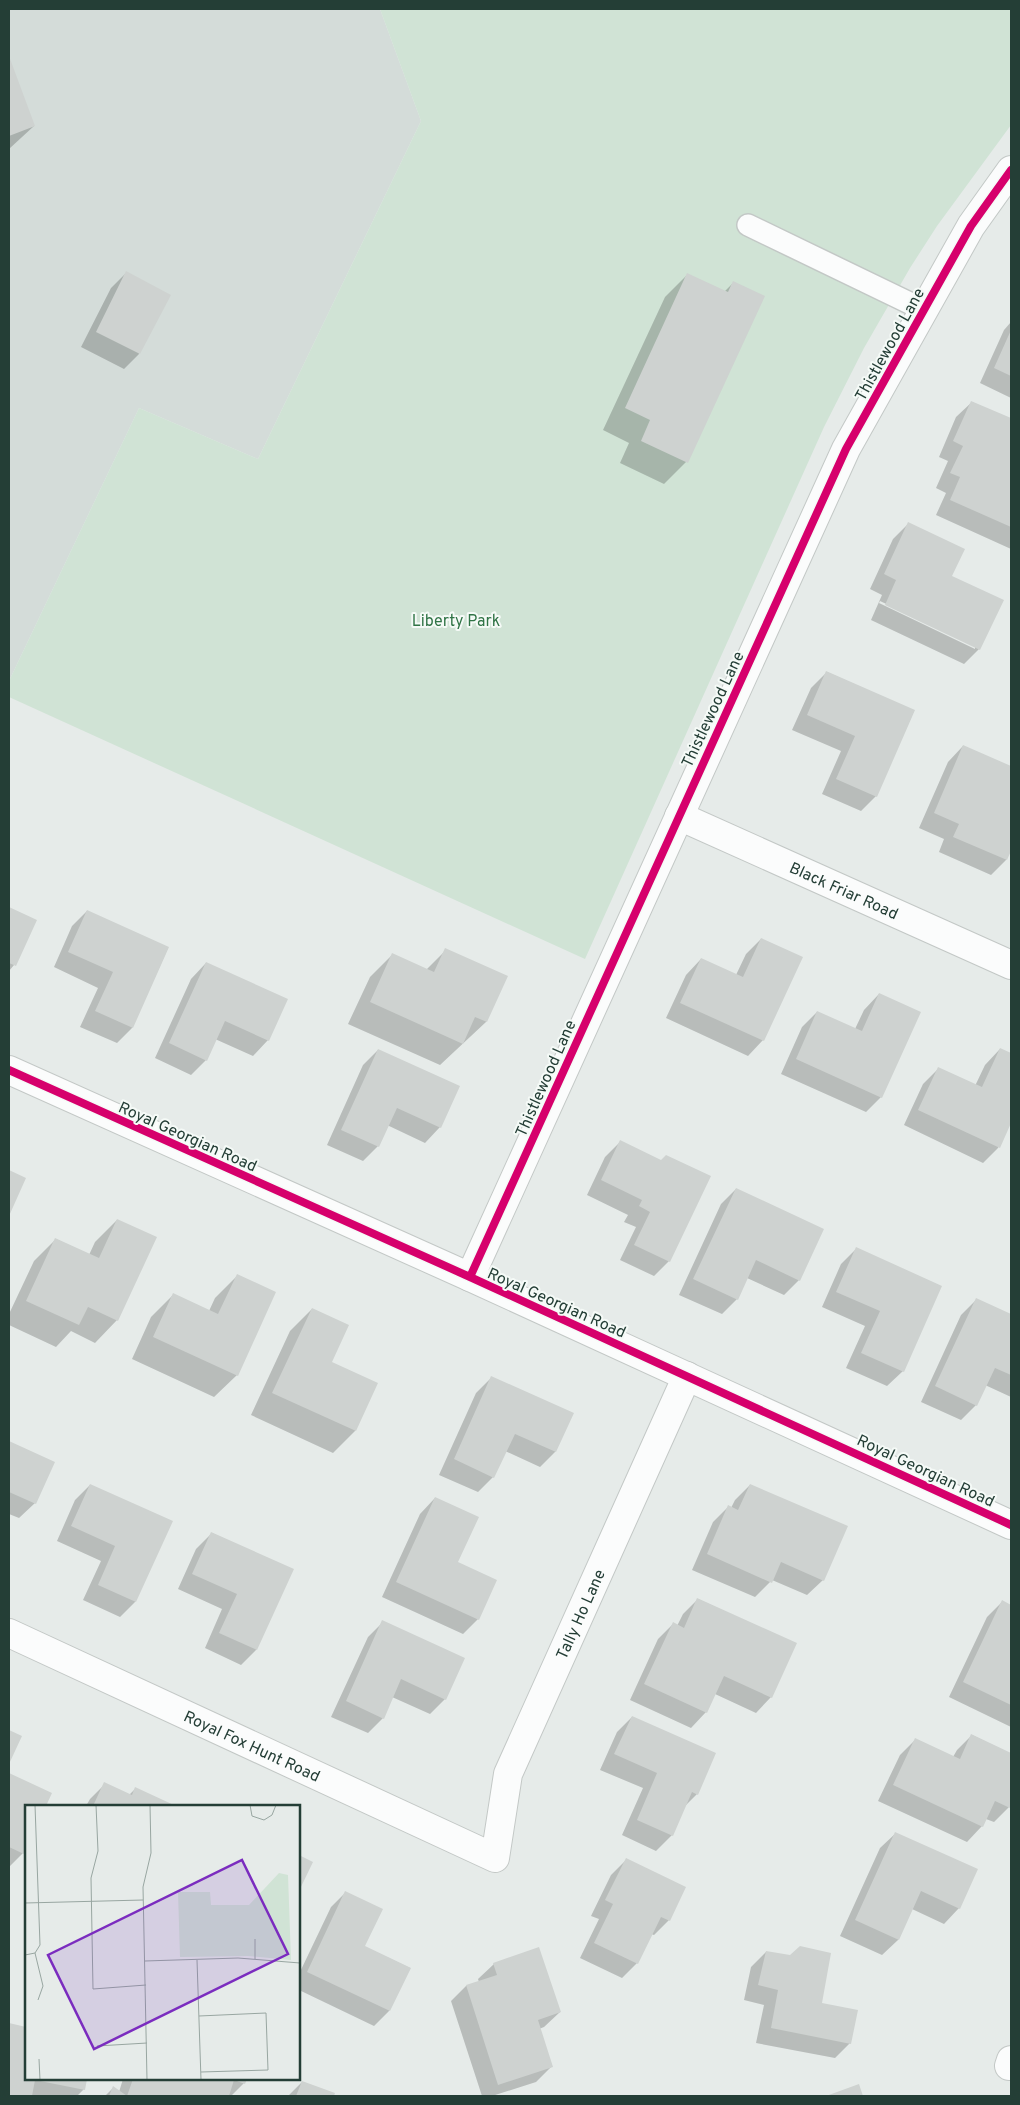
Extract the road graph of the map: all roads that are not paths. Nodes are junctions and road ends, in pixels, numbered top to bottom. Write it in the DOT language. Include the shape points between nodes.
graph roads {
  1 [pos="1011,170"];
  2 [pos="748,225"];
  3 [pos="924,310"];
  4 [pos="679,816"];
  5 [pos="1011,964"];
  6 [pos="9,1070"];
  7 [pos="470,1277"];
  8 [pos="687,1376"];
  9 [pos="1011,1525"];
  10 [pos="9,1633"];
  11 [pos="495,1858"];
  1 -- 3 [label="street, Thistlewood Lane" via="971,226"];
  2 -- 3 [label="lane"];
  3 -- 4 [label="street, Thistlewood Lane" via="846,449"];
  4 -- 5 [label="street, Black Friar Road"];
  4 -- 7 [label="street, Thistlewood Lane"];
  6 -- 7 [label="street, Royal Georgian Road"];
  7 -- 8 [label="street, Royal Georgian Road"];
  8 -- 9 [label="street, Royal Georgian Road"];
  8 -- 11 [label="street, Tally Ho Lane" via="508,1774"];
  10 -- 11 [label="street, Royal Fox Hunt Road"];
}
